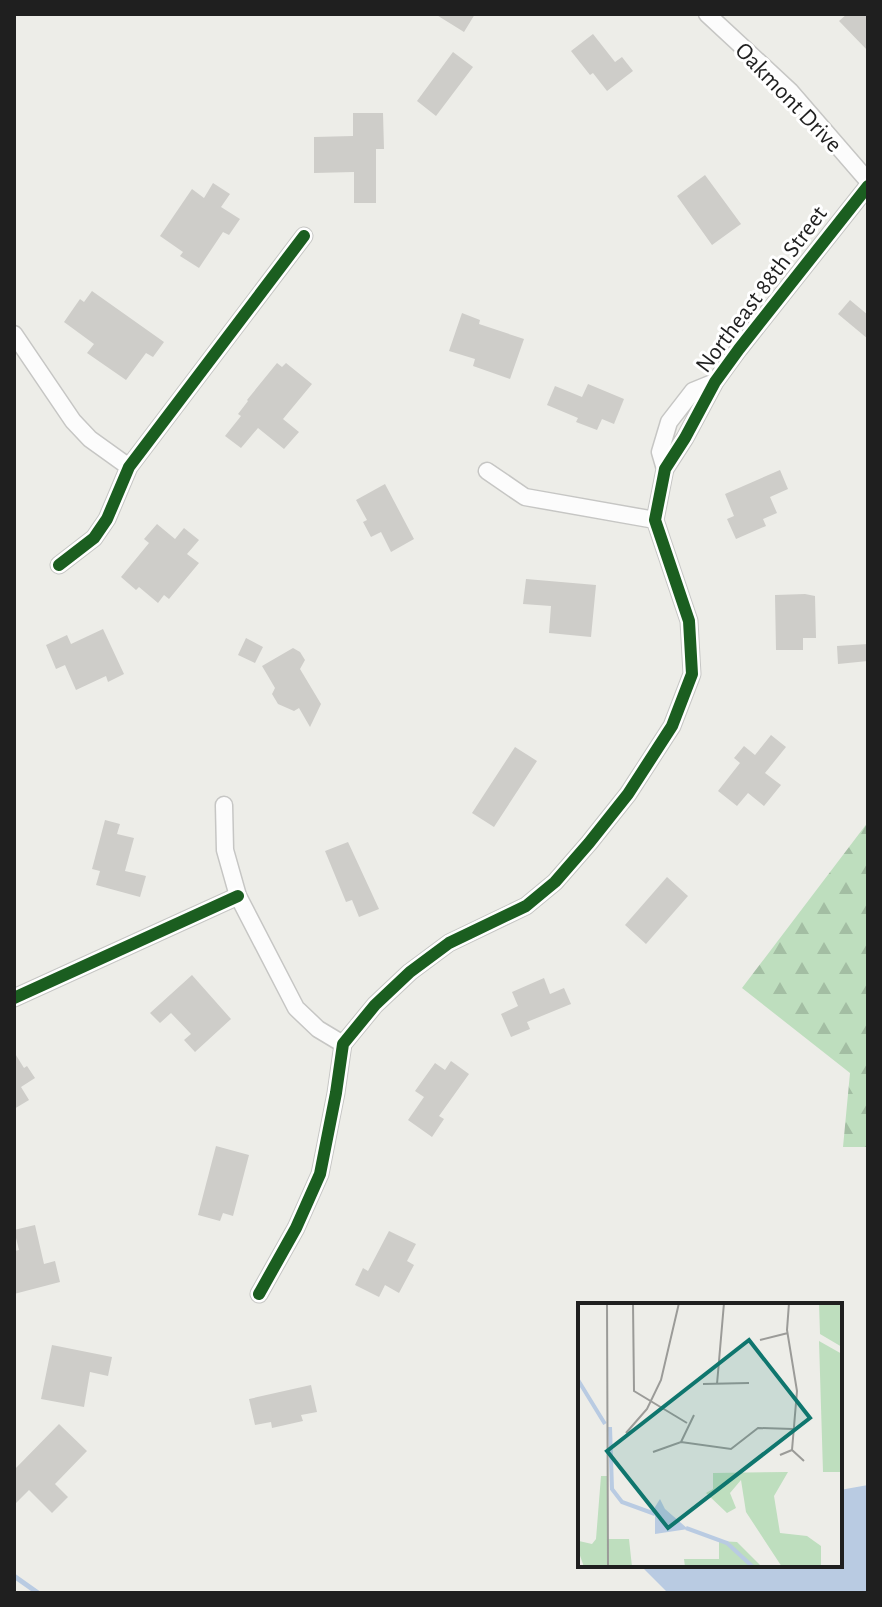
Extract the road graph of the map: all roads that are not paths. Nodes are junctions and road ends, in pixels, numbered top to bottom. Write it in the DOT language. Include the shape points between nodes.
graph roads {
  1 [pos="707,14"];
  2 [pos="868,184"];
  3 [pos="304,236"];
  4 [pos="14,334"];
  5 [pos="129,467"];
  6 [pos="487,471"];
  7 [pos="655,520"];
  8 [pos="59,565"];
  9 [pos="224,805"];
  10 [pos="238,896"];
  11 [pos="14,998"];
  12 [pos="343,1044"];
  13 [pos="259,1294"];
  1 -- 2 [label="street, Oakmont Drive" via="790,91"];
  2 -- 7 [label="street, Northeast 88th Street" via="715,382 693,391 669,422 660,452 665,469"];
  3 -- 5 [label="street"];
  4 -- 5 [label="street" via="73,421"];
  5 -- 8 [label="street" via="94,538"];
  6 -- 7 [label="street" via="525,497"];
  7 -- 12 [label="street, Northeast 88th Street" via="689,621 692,674 672,726 628,794 555,882 526,906 449,943 410,972"];
  9 -- 10 [label="street" via="225,850"];
  10 -- 11 [label="street"];
  10 -- 12 [label="street" via="296,1008"];
  12 -- 13 [label="street" via="320,1174"];
}
